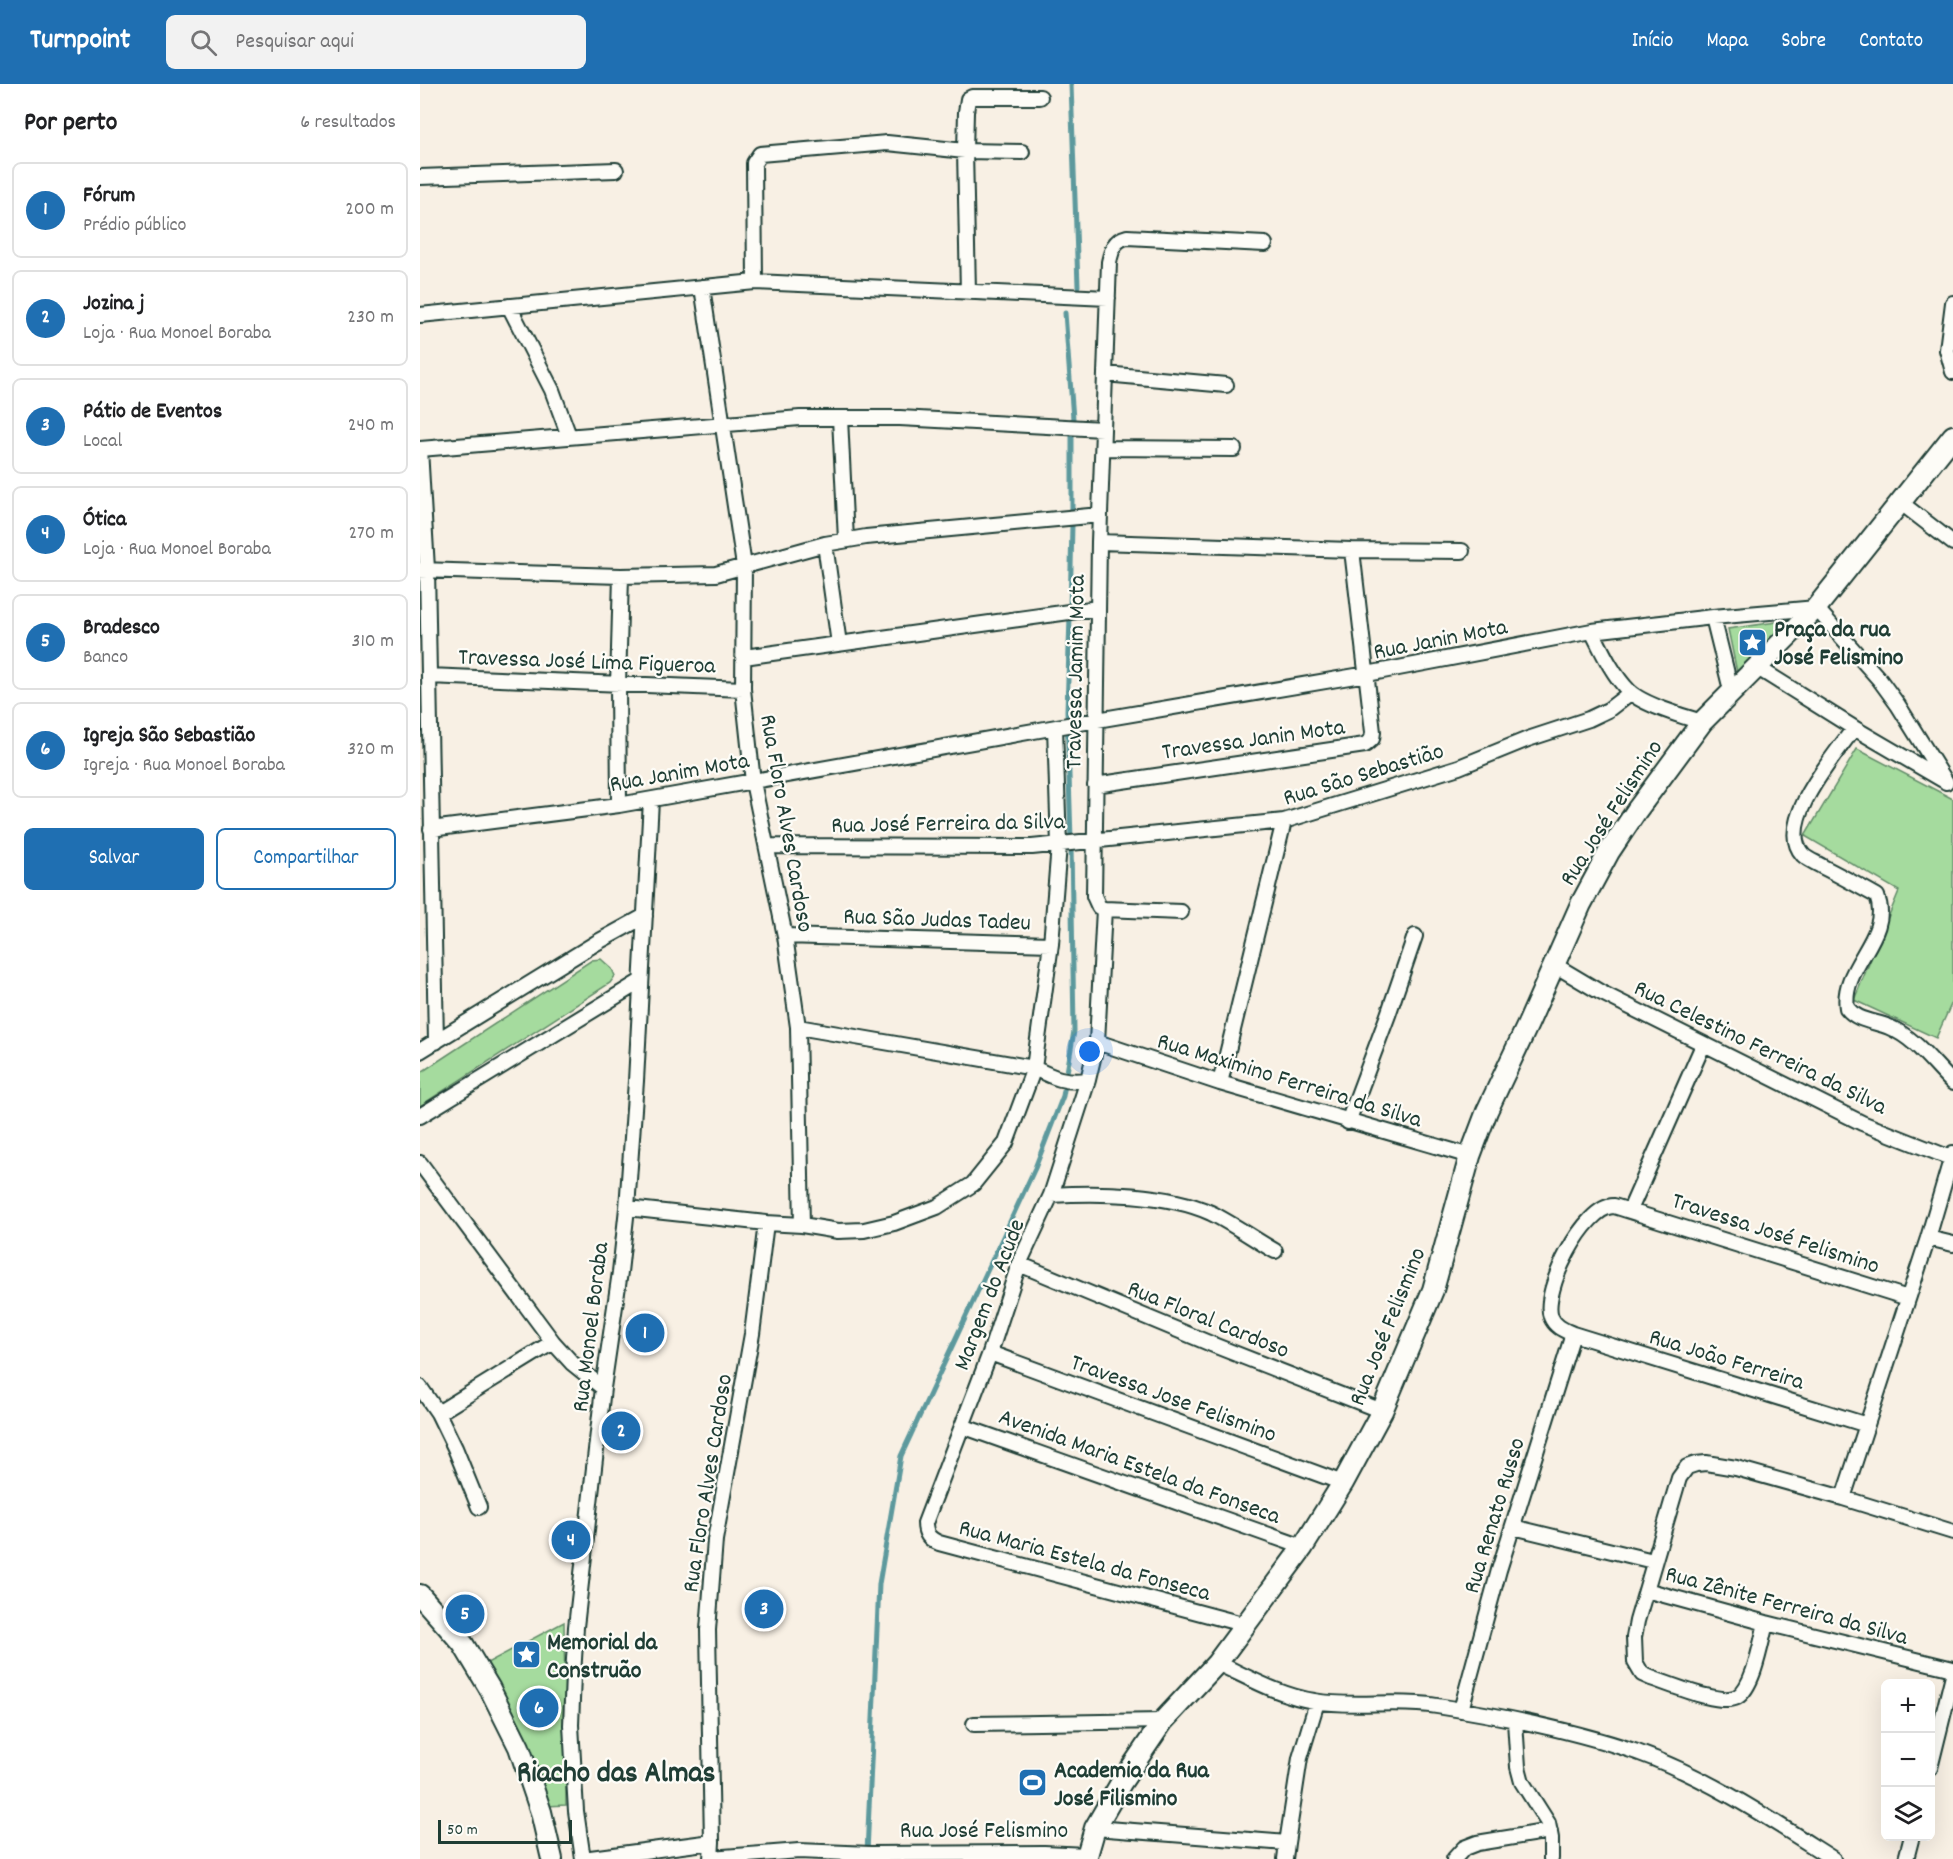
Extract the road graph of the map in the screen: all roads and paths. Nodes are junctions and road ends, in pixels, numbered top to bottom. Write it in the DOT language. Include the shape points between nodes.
graph roads {
  1 [pos="1040,97"];
  2 [pos="965,151"];
  3 [pos="1022,152"];
  4 [pos="616,170"];
  5 [pos="420,177"];
  6 [pos="1265,244"];
  7 [pos="755,282"];
  8 [pos="702,287"];
  9 [pos="968,292"];
  10 [pos="1108,298"];
  11 [pos="1953,303"];
  12 [pos="509,306"];
  13 [pos="420,315"];
  14 [pos="1953,372"];
  15 [pos="1105,374"];
  16 [pos="1226,385"];
  17 [pos="840,418"];
  18 [pos="723,423"];
  19 [pos="1103,429"];
  20 [pos="569,436"];
  21 [pos="1953,436"];
  22 [pos="1103,448"];
  23 [pos="420,449"];
  24 [pos="1234,449"];
  25 [pos="1900,502"];
  26 [pos="1100,514"];
  27 [pos="846,540"];
  28 [pos="1099,542"];
  29 [pos="1953,543"];
  30 [pos="825,544"];
  31 [pos="1352,550"];
  32 [pos="1462,551"];
  33 [pos="744,566"];
  34 [pos="423,569"];
  35 [pos="621,576"];
  36 [pos="1098,608"];
  37 [pos="1816,608"];
  38 [pos="1713,617"];
  39 [pos="1592,631"];
  40 [pos="839,644"];
  41 [pos="744,657"];
  42 [pos="1758,668"];
  43 [pos="1367,674"];
  44 [pos="429,676"];
  45 [pos="618,685"];
  46 [pos="743,689"];
  47 [pos="1630,693"];
  48 [pos="1732,694"];
  49 [pos="1096,722"];
  50 [pos="1702,722"];
  51 [pos="425,725"];
  52 [pos="1064,726"];
  53 [pos="1854,728"];
  54 [pos="753,782"];
  55 [pos="1095,784"];
  56 [pos="1949,784"];
  57 [pos="651,800"];
  58 [pos="619,805"];
  59 [pos="1284,821"];
  60 [pos="431,829"];
  61 [pos="1093,841"];
  62 [pos="1059,845"];
  63 [pos="767,846"];
  64 [pos="1104,909"];
  65 [pos="1181,912"];
  66 [pos="645,916"];
  67 [pos="785,936"];
  68 [pos="1415,936"];
  69 [pos="1051,944"];
  70 [pos="1553,964"];
  71 [pos="641,981"];
  72 [pos="798,1027"];
  73 [pos="436,1042"];
  74 [pos="1097,1042"];
  75 [pos="1703,1045"];
  76 [pos="420,1051"];
  77 [pos="1034,1068"];
  78 [pos="1081,1081"];
  79 [pos="1220,1083"];
  80 [pos="1953,1083"];
  81 [pos="420,1116"];
  82 [pos="1348,1122"];
  83 [pos="1470,1156"];
  84 [pos="1953,1157"];
  85 [pos="420,1163"];
  86 [pos="1051,1195"];
  87 [pos="627,1208"];
  88 [pos="1630,1210"];
  89 [pos="766,1223"];
  90 [pos="802,1225"];
  91 [pos="1929,1238"];
  92 [pos="1953,1244"];
  93 [pos="1275,1251"];
  94 [pos="1019,1264"];
  95 [pos="1908,1298"];
  96 [pos="1573,1334"];
  97 [pos="553,1342"];
  98 [pos="990,1353"];
  99 [pos="420,1387"];
  100 [pos="603,1388"];
  101 [pos="1382,1411"];
  102 [pos="438,1413"];
  103 [pos="1867,1425"];
  104 [pos="962,1426"];
  105 [pos="1342,1483"];
  106 [pos="1843,1498"];
  107 [pos="478,1506"];
  108 [pos="925,1523"];
  109 [pos="1513,1527"];
  110 [pos="1953,1532"];
  111 [pos="1302,1547"];
  112 [pos="1653,1562"];
  113 [pos="1646,1590"];
  114 [pos="420,1595"];
  115 [pos="1766,1623"];
  116 [pos="1246,1625"];
  117 [pos="1217,1663"];
  118 [pos="1953,1669"];
  119 [pos="1953,1675"];
  120 [pos="1317,1702"];
  121 [pos="1461,1710"];
  122 [pos="1162,1721"];
  123 [pos="1515,1721"];
  124 [pos="974,1724"];
  125 [pos="1935,1748"];
  126 [pos="1095,1828"];
  127 [pos="1550,1831"];
  128 [pos="1911,1841"];
  129 [pos="712,1842"];
  130 [pos="1287,1843"];
  131 [pos="1086,1857"];
  132 [pos="711,1858"];
  133 [pos="552,1859"];
  134 [pos="583,1859"];
  135 [pos="1285,1859"];
  136 [pos="1454,1859"];
  137 [pos="1551,1859"];
  138 [pos="1833,1859"];
  139 [pos="1906,1859"];
  1 -- 2 [label="street" via="968,99"];
  2 -- 3 [label="street"];
  2 -- 7 [label="street" via="887,143 760,154 754,164"];
  2 -- 9 [label="street"];
  4 -- 5 [label="street"];
  6 -- 10 [label="street, Travessa Jamim Mota" via="1119,239 1109,262"];
  7 -- 8 [label="street"];
  7 -- 9 [label="street"];
  8 -- 12 [label="street"];
  8 -- 18 [label="street, Rua Floro Alves Cardoso"];
  9 -- 10 [label="street"];
  10 -- 15 [label="street, Travessa Jamim Mota"];
  11 -- 14 [label="street" via="1947,350"];
  12 -- 13 [label="street"];
  12 -- 20 [label="street" via="552,390"];
  15 -- 16 [label="street"];
  15 -- 19 [label="street, Travessa Jamim Mota"];
  17 -- 18 [label="street"];
  17 -- 19 [label="street"];
  17 -- 27 [label="street"];
  18 -- 20 [label="street"];
  18 -- 33 [label="street, Rua Floro Alves Cardoso"];
  19 -- 22 [label="street, Travessa Jamim Mota"];
  20 -- 23 [label="street"];
  21 -- 25 [label="street, Rua José Felismino"];
  22 -- 24 [label="street"];
  22 -- 26 [label="street, Travessa Jamim Mota"];
  23 -- 34 [label="street"];
  25 -- 29 [label="street"];
  25 -- 37 [label="street, Rua José Felismino"];
  26 -- 27 [label="street"];
  26 -- 28 [label="street, Travessa Jamim Mota"];
  27 -- 30 [label="street"];
  28 -- 31 [label="street"];
  28 -- 36 [label="street, Travessa Jamim Mota"];
  30 -- 33 [label="street"];
  30 -- 40 [label="street"];
  31 -- 32 [label="street"];
  31 -- 43 [label="street, Travessa Janin Mota"];
  33 -- 35 [label="street" via="716,574"];
  33 -- 41 [label="street, Rua Floro Alves Cardoso"];
  34 -- 35 [label="street"];
  34 -- 44 [label="street"];
  35 -- 45 [label="street"];
  36 -- 40 [label="street"];
  36 -- 49 [label="street, Travessa Jamim Mota"];
  37 -- 38 [label="street, Rua Janin Mota"];
  37 -- 42 [label="street, Rua José Felismino"];
  37 -- 56 [label="street" via="1879,679"];
  38 -- 39 [label="street, Rua Janin Mota"];
  38 -- 48 [label="street"];
  39 -- 43 [label="street, Rua Janin Mota"];
  39 -- 47 [label="street"];
  40 -- 41 [label="street"];
  41 -- 46 [label="street, Rua Floro Alves Cardoso"];
  42 -- 48 [label="street, Rua José Felismino"];
  42 -- 53 [label="street"];
  43 -- 49 [label="street, Rua Janin Mota"];
  43 -- 55 [label="street, Travessa Janin Mota" via="1373,732 1365,745"];
  44 -- 45 [label="street, Travessa José Lima Figueroa"];
  44 -- 51 [label="street"];
  45 -- 46 [label="street, Travessa José Lima Figueroa"];
  45 -- 58 [label="street"];
  46 -- 54 [label="street, Rua Floro Alves Cardoso"];
  47 -- 50 [label="street"];
  47 -- 59 [label="street, Rua São Sebastião" via="1589,719 1459,767"];
  48 -- 50 [label="street, Rua José Felismino"];
  49 -- 52 [label="street, Rua Janin Mota"];
  49 -- 55 [label="street, Travessa Jamim Mota"];
  50 -- 70 [label="street, Rua José Felismino" via="1609,852"];
  51 -- 60 [label="street"];
  52 -- 54 [label="street, Rua Janim Mota"];
  52 -- 62 [label="street"];
  53 -- 56 [label="street"];
  53 -- 80 [label="street" via="1808,794 1799,812 1796,840 1804,856 1877,896 1880,904 1880,921 1847,990 1847,1008 1910,1038"];
  54 -- 57 [label="street, Rua Janim Mota"];
  54 -- 63 [label="street, Rua Floro Alves Cardoso"];
  55 -- 61 [label="street, Travessa Jamim Mota"];
  57 -- 58 [label="street, Rua Janim Mota"];
  57 -- 66 [label="street, Rua Monoel Boraba"];
  58 -- 60 [label="street, Rua Janim Mota"];
  59 -- 61 [label="street, Rua São Sebastião"];
  59 -- 79 [label="street"];
  60 -- 73 [label="street"];
  61 -- 62 [label="street, Rua José Ferreira da Silva"];
  61 -- 64 [label="street, Travessa Jamim Mota" via="1094,896"];
  62 -- 63 [label="street, Rua José Ferreira da Silva"];
  62 -- 69 [label="street"];
  63 -- 67 [label="street, Rua Floro Alves Cardoso"];
  64 -- 65 [label="street"];
  64 -- 74 [label="street"];
  66 -- 71 [label="street, Rua Monoel Boraba"];
  66 -- 73 [label="street"];
  67 -- 69 [label="street, Rua São Judas Tadeu"];
  67 -- 72 [label="street, Rua Floro Alves Cardoso"];
  68 -- 82 [label="street"];
  69 -- 77 [label="street"];
  70 -- 75 [label="street, Rua Celestino Ferreira da Silva"];
  70 -- 83 [label="street, Rua José Felismino"];
  71 -- 81 [label="street"];
  71 -- 87 [label="street, Rua Monoel Boraba"];
  72 -- 77 [label="street"];
  72 -- 90 [label="street, Rua Floro Alves Cardoso"];
  73 -- 76 [label="street"];
  74 -- 78 [label="street, Margem do Acude"];
  74 -- 79 [label="street, Rua Maximino Ferreira da Silva"];
  75 -- 84 [label="street, Rua Celestino Ferreira da Silva" via="1862,1123"];
  75 -- 88 [label="street"];
  77 -- 78 [label="street" via="1057,1079"];
  77 -- 90 [label="street" via="1006,1143 973,1184 937,1207 894,1223 838,1231"];
  78 -- 86 [label="street, Margem do Acude"];
  79 -- 82 [label="street, Rua Maximino Ferreira da Silva"];
  82 -- 83 [label="street, Rua Maximino Ferreira da Silva"];
  83 -- 101 [label="street, Rua José Felismino" via="1433,1290"];
  84 -- 91 [label="street"];
  85 -- 97 [label="street"];
  86 -- 93 [label="street" via="1092,1192 1176,1202 1211,1214"];
  86 -- 94 [label="street, Margem do Acude"];
  87 -- 89 [label="street"];
  87 -- 100 [label="street, Rua Monoel Boraba"];
  88 -- 95 [label="street, Travessa José Felismino"];
  88 -- 96 [label="street, Travessa José Felismino" via="1609,1206 1595,1214 1559,1270 1550,1311 1556,1325"];
  89 -- 90 [label="street"];
  89 -- 129 [label="street, Rua Floro Alves Cardoso" via="753,1334 715,1540 708,1629"];
  91 -- 92 [label="street"];
  91 -- 95 [label="street"];
  94 -- 98 [label="street, Margem do Acude"];
  94 -- 101 [label="street, Rua Floral Cardoso"];
  95 -- 103 [label="street"];
  96 -- 103 [label="street, Rua João Ferreira"];
  96 -- 109 [label="street, Rua Renato Russo"];
  97 -- 100 [label="street"];
  97 -- 102 [label="street"];
  98 -- 104 [label="street, Margem do Acude"];
  98 -- 105 [label="street, Travessa Jose Felismino"];
  99 -- 102 [label="street"];
  100 -- 134 [label="street, Rua Monoel Boraba" via="573,1675 571,1725"];
  101 -- 105 [label="street, Rua José Felismino"];
  102 -- 107 [label="street"];
  103 -- 106 [label="street"];
  104 -- 108 [label="street, Margem do Acude"];
  104 -- 111 [label="street, Avenida Maria Estela da Fonseca"];
  105 -- 111 [label="street, Rua José Felismino"];
  106 -- 110 [label="street"];
  106 -- 112 [label="street" via="1736,1468 1706,1463 1687,1467 1679,1478"];
  108 -- 116 [label="street, Rua Maria Estela da Fonseca" via="931,1540 939,1544"];
  109 -- 112 [label="street"];
  109 -- 121 [label="street, Rua Renato Russo"];
  111 -- 116 [label="street, Rua José Felismino"];
  112 -- 113 [label="street"];
  113 -- 115 [label="street, Rua Zênite Ferreira da Silva"];
  113 -- 115 [label="street" via="1634,1637 1637,1667 1651,1678 1715,1698 1732,1698 1743,1692"];
  114 -- 133 [label="street" via="463,1644 490,1689 519,1747"];
  115 -- 118 [label="street, Rua Zênite Ferreira da Silva"];
  116 -- 117 [label="street, Rua José Felismino"];
  117 -- 120 [label="street" via="1297,1698"];
  117 -- 122 [label="street, Rua José Felismino"];
  119 -- 125 [label="street"];
  120 -- 121 [label="street" via="1434,1705"];
  120 -- 130 [label="street" via="1300,1758"];
  121 -- 123 [label="street"];
  122 -- 124 [label="street"];
  122 -- 126 [label="street, Rua José Felismino"];
  123 -- 127 [label="street" via="1522,1782"];
  123 -- 138 [label="street" via="1637,1752 1760,1813"];
  126 -- 130 [label="street"];
  126 -- 131 [label="street, Rua José Felismino"];
  127 -- 136 [label="street" via="1477,1843 1464,1848"];
  127 -- 137 [label="street"];
  128 -- 139 [label="street"];
  129 -- 132 [label="street, Rua Floro Alves Cardoso"];
  129 -- 134 [label="street"];
  130 -- 135 [label="street"];
  131 -- 132 [label="street, Rua José Felismino" via="1044,1853 799,1851"];
}
